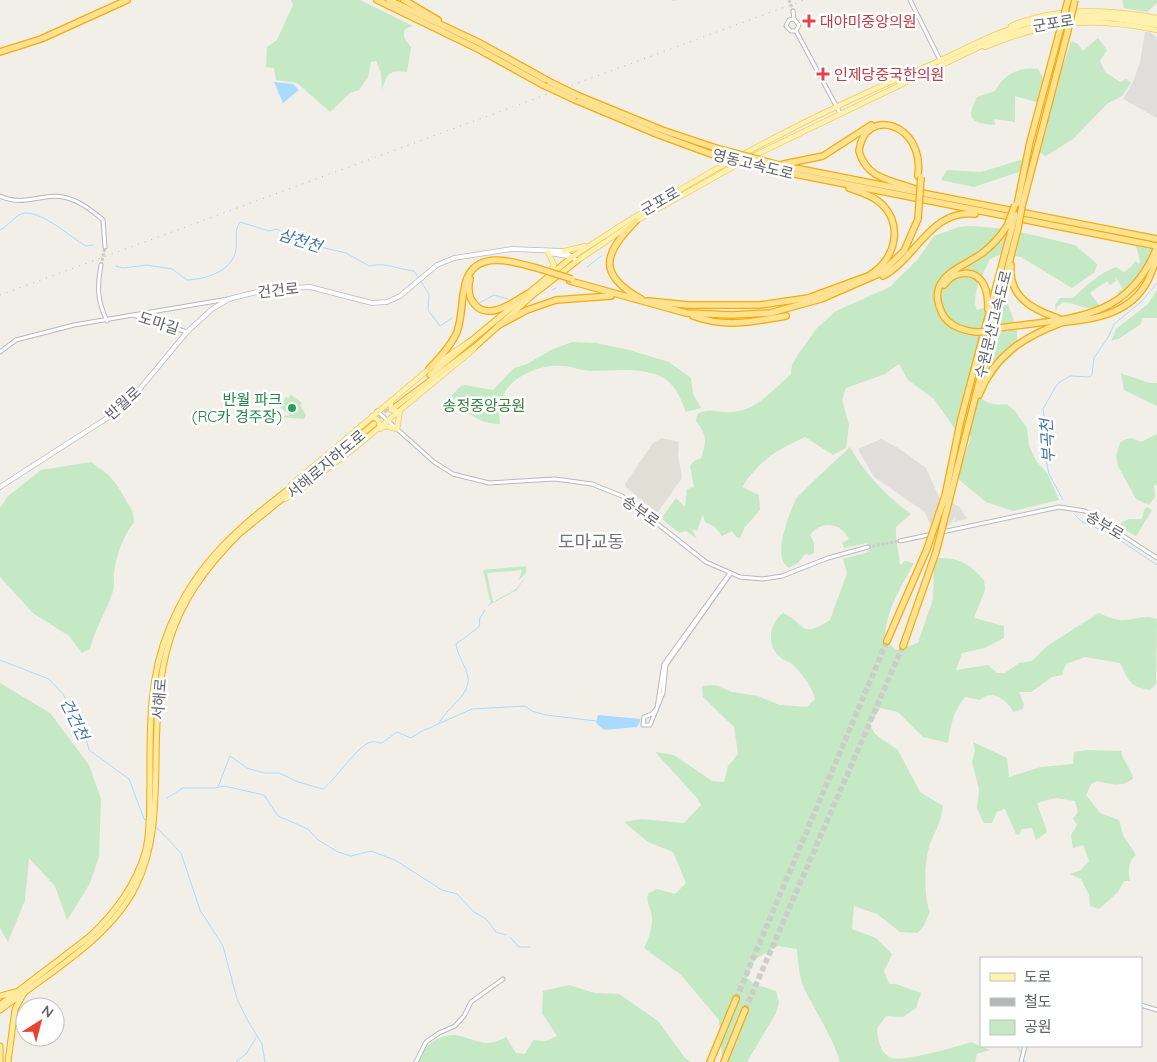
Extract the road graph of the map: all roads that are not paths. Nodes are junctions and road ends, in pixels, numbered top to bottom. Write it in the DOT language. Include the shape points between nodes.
graph roads {
  1 [pos="119,0"];
  2 [pos="127,0"];
  3 [pos="377,0"];
  4 [pos="389,0"];
  5 [pos="404,0"];
  6 [pos="910,0"];
  7 [pos="1068,0"];
  8 [pos="1075,0"];
  9 [pos="793,11"];
  10 [pos="1157,18"];
  11 [pos="794,19"];
  12 [pos="1157,23"];
  13 [pos="1157,30"];
  14 [pos="796,31"];
  15 [pos="480,44"];
  16 [pos="976,44"];
  17 [pos="0,51"];
  18 [pos="955,58"];
  19 [pos="940,60"];
  20 [pos="836,108"];
  21 [pos="840,113"];
  22 [pos="779,165"];
  23 [pos="920,176"];
  24 [pos="828,181"];
  25 [pos="0,196"];
  26 [pos="931,196"];
  27 [pos="1018,205"];
  28 [pos="1013,218"];
  29 [pos="636,221"];
  30 [pos="1012,227"];
  31 [pos="1157,239"];
  32 [pos="588,246"];
  33 [pos="1013,246"];
  34 [pos="1157,246"];
  35 [pos="105,247"];
  36 [pos="564,251"];
  37 [pos="548,252"];
  38 [pos="1156,256"];
  39 [pos="574,259"];
  40 [pos="101,265"];
  41 [pos="539,271"];
  42 [pos="547,277"];
  43 [pos="863,281"];
  44 [pos="527,294"];
  45 [pos="636,298"];
  46 [pos="229,299"];
  47 [pos="809,300"];
  48 [pos="651,303"];
  49 [pos="686,313"];
  50 [pos="131,314"];
  51 [pos="786,316"];
  52 [pos="988,317"];
  53 [pos="106,321"];
  54 [pos="1061,321"];
  55 [pos="499,325"];
  56 [pos="978,331"];
  57 [pos="187,332"];
  58 [pos="474,339"];
  59 [pos="0,352"];
  60 [pos="429,369"];
  61 [pos="395,406"];
  62 [pos="378,411"];
  63 [pos="970,418"];
  64 [pos="388,420"];
  65 [pos="374,422"];
  66 [pos="397,429"];
  67 [pos="357,446"];
  68 [pos="0,486"];
  69 [pos="947,496"];
  70 [pos="278,501"];
  71 [pos="900,541"];
  72 [pos="868,547"];
  73 [pos="1157,558"];
  74 [pos="731,573"];
  75 [pos="887,641"];
  76 [pos="903,646"];
  77 [pos="152,826"];
  78 [pos="503,979"];
  79 [pos="24,989"];
  80 [pos="0,996"];
  81 [pos="736,999"];
  82 [pos="0,1005"];
  83 [pos="1142,1005"];
  84 [pos="0,1010"];
  85 [pos="745,1010"];
  86 [pos="1157,1010"];
  87 [pos="0,1046"];
  88 [pos="1025,1047"];
  89 [pos="0,1062"];
  90 [pos="8,1062"];
  91 [pos="416,1062"];
  92 [pos="710,1062"];
  93 [pos="724,1062"];
  94 [pos="1021,1062"];
  1 -- 17 [label="highway"];
  2 -- 17 [label="highway" via="41,39"];
  3 -- 24 [label="highway, 영동고속도로, bridge" via="543,85 658,136 711,154"];
  4 -- 15 [label="highway, 영동고속도로"];
  5 -- 15 [label="highway"];
  6 -- 19 [label="street"];
  7 -- 27 [label="highway, 수원문산고속도로, bridge" via="1030,142"];
  8 -- 27 [label="highway, 수원문산고속도로, bridge"];
  9 -- 11 [label="street"];
  10 -- 16 [label="main road, 군포로" via="1092,12 1058,14 1022,22 991,34"];
  11 -- 14 [label="street" via="799,25"];
  11 -- 14 [label="street" via="789,20 786,26"];
  12 -- 16 [label="main road, 군포로" via="1115,16 1058,18 1022,25"];
  12 -- 18 [label="main road, 군포로" via="1109,18 1060,20 1004,35"];
  13 -- 18 [label="main road, 군포로" via="1110,22 1062,24 1023,32"];
  14 -- 20 [label="street"];
  15 -- 22 [label="highway, 영동고속도로, bridge" via="550,82 662,130"];
  16 -- 19 [label="main road, 군포로"];
  18 -- 21 [label="main road, 군포로"];
  19 -- 20 [label="main road, 군포로"];
  20 -- 21 [label="street"];
  20 -- 32 [label="main road, 군포로" via="711,171"];
  21 -- 29 [label="main road, 군포로" via="715,176"];
  22 -- 23 [label="highway" via="813,160 869,125 891,122 915,139 920,149"];
  22 -- 26 [label="highway, 영동고속도로"];
  23 -- 26 [label="highway" via="917,150 906,133 883,125 864,134 859,151 874,174"];
  23 -- 43 [label="highway, bridge" via="916,218 910,240 897,260 882,274"];
  24 -- 28 [label="highway, 영동고속도로"];
  24 -- 43 [label="highway" via="872,197 884,207 893,222 894,242 889,256"];
  25 -- 35 [label="street" via="20,202 47,196 84,203 102,220"];
  26 -- 31 [label="highway, 영동고속도로"];
  27 -- 30 [label="highway, 수원문산고속도로, bridge"];
  28 -- 34 [label="highway, 영동고속도로"];
  28 -- 43 [label="highway" via="969,213 944,220 926,233 893,271"];
  29 -- 39 [label="main road, 군포로"];
  29 -- 45 [label="highway" via="617,240 610,260 611,270 622,287"];
  30 -- 33 [label="highway, 수원문산고속도로"];
  30 -- 52 [label="highway, 수원문산고속도로"];
  30 -- 56 [label="highway" via="992,246 946,276 938,290 944,318 956,326"];
  32 -- 36 [label="main road"];
  32 -- 39 [label="main road, 군포로"];
  33 -- 54 [label="highway" via="1011,270 1018,295 1037,312"];
  33 -- 63 [label="highway, 수원문산고속도로"];
  34 -- 38 [label="highway"];
  36 -- 37 [label="main road, 건건로"];
  36 -- 39 [label="main road"];
  37 -- 39 [label="main road, 건건로"];
  37 -- 42 [label="main road" via="554,265"];
  37 -- 46 [label="main road, 건건로" via="512,249 454,258 437,266 400,296 387,302 372,303 304,287 268,289"];
  38 -- 54 [label="highway" via="1129,292 1100,311"];
  39 -- 42 [label="highway, 군포로"];
  39 -- 55 [label="highway, 군포로"];
  40 -- 53 [label="street" via="97,288"];
  41 -- 44 [label="highway" via="490,263 474,273 469,282 471,299 484,310 504,308"];
  41 -- 45 [label="highway, bridge"];
  41 -- 60 [label="highway" via="498,259 483,262 471,271 466,279 461,318 452,342"];
  42 -- 44 [label="highway, 군포로"];
  43 -- 47 [label="highway"];
  44 -- 58 [label="highway, 군포로"];
  45 -- 48 [label="highway"];
  45 -- 55 [label="highway" via="605,296 556,300"];
  46 -- 50 [label="street, 건건로"];
  46 -- 57 [label="main road, 반월로" via="212,309"];
  47 -- 48 [label="highway" via="760,305"];
  47 -- 49 [label="highway" via="770,313"];
  48 -- 49 [label="highway"];
  49 -- 51 [label="highway" via="725,324"];
  50 -- 53 [label="street, 건건로"];
  50 -- 57 [label="street, 도마길"];
  52 -- 56 [label="highway" via="986,290 979,279 958,274 945,283 941,302 946,314 957,324"];
  52 -- 69 [label="highway, 수원문산고속도로" via="961,419"];
  53 -- 59 [label="street, 건건로" via="74,325 16,340"];
  54 -- 56 [label="highway, bridge"];
  54 -- 63 [label="highway" via="1026,337 1004,355 991,370"];
  55 -- 61 [label="highway, 군포로"];
  57 -- 68 [label="main road, 반월로" via="138,391 115,413"];
  58 -- 60 [label="main road, 군포로"];
  58 -- 61 [label="highway"];
  60 -- 61 [label="main road, 군포로"];
  61 -- 62 [label="main road, 군포로"];
  61 -- 64 [label="main road, 군포로"];
  61 -- 66 [label="main road"];
  62 -- 64 [label="street, 송부로"];
  62 -- 65 [label="main road, 서해로"];
  63 -- 69 [label="highway, 수원문산고속도로"];
  64 -- 65 [label="main road, 서해로"];
  64 -- 66 [label="street, 송부로"];
  65 -- 67 [label="main road, 서해로"];
  65 -- 70 [label="highway, 서해로지하도로"];
  66 -- 67 [label="main road" via="381,428"];
  66 -- 74 [label="street, 송부로" via="434,462 460,476 496,483 564,480 592,484 622,496 706,562"];
  67 -- 70 [label="main road, 서해로" via="305,486"];
  69 -- 75 [label="highway, 수원문산고속도로, bridge"];
  69 -- 76 [label="highway, 수원문산고속도로, bridge" via="936,552"];
  70 -- 77 [label="highway, 서해로" via="219,554 195,586 173,629 162,663 157,694 156,798"];
  70 -- 77 [label="highway, 서해로" via="236,531 211,557 191,584 169,627 152,694 149,808"];
  71 -- 73 [label="street, 송부로" via="1059,506 1085,512"];
  72 -- 74 [label="street, 송부로" via="782,576 762,579"];
  74 -- 74 [label="street" via="664,664 657,708 644,717 642,725 648,726 653,720 663,693 666,666"];
  77 -- 79 [label="highway, 서해로" via="132,883 117,908 89,937"];
  78 -- 91 [label="street" via="471,1002 455,1026 426,1042"];
  79 -- 80 [label="highway"];
  79 -- 82 [label="highway, 서해로"];
  79 -- 84 [label="highway, 서해로"];
  79 -- 90 [label="highway" via="14,1009"];
  81 -- 92 [label="highway"];
  83 -- 86 [label="street"];
  85 -- 93 [label="highway"];
  87 -- 89 [label="highway"];
  88 -- 94 [label="street"];
}
